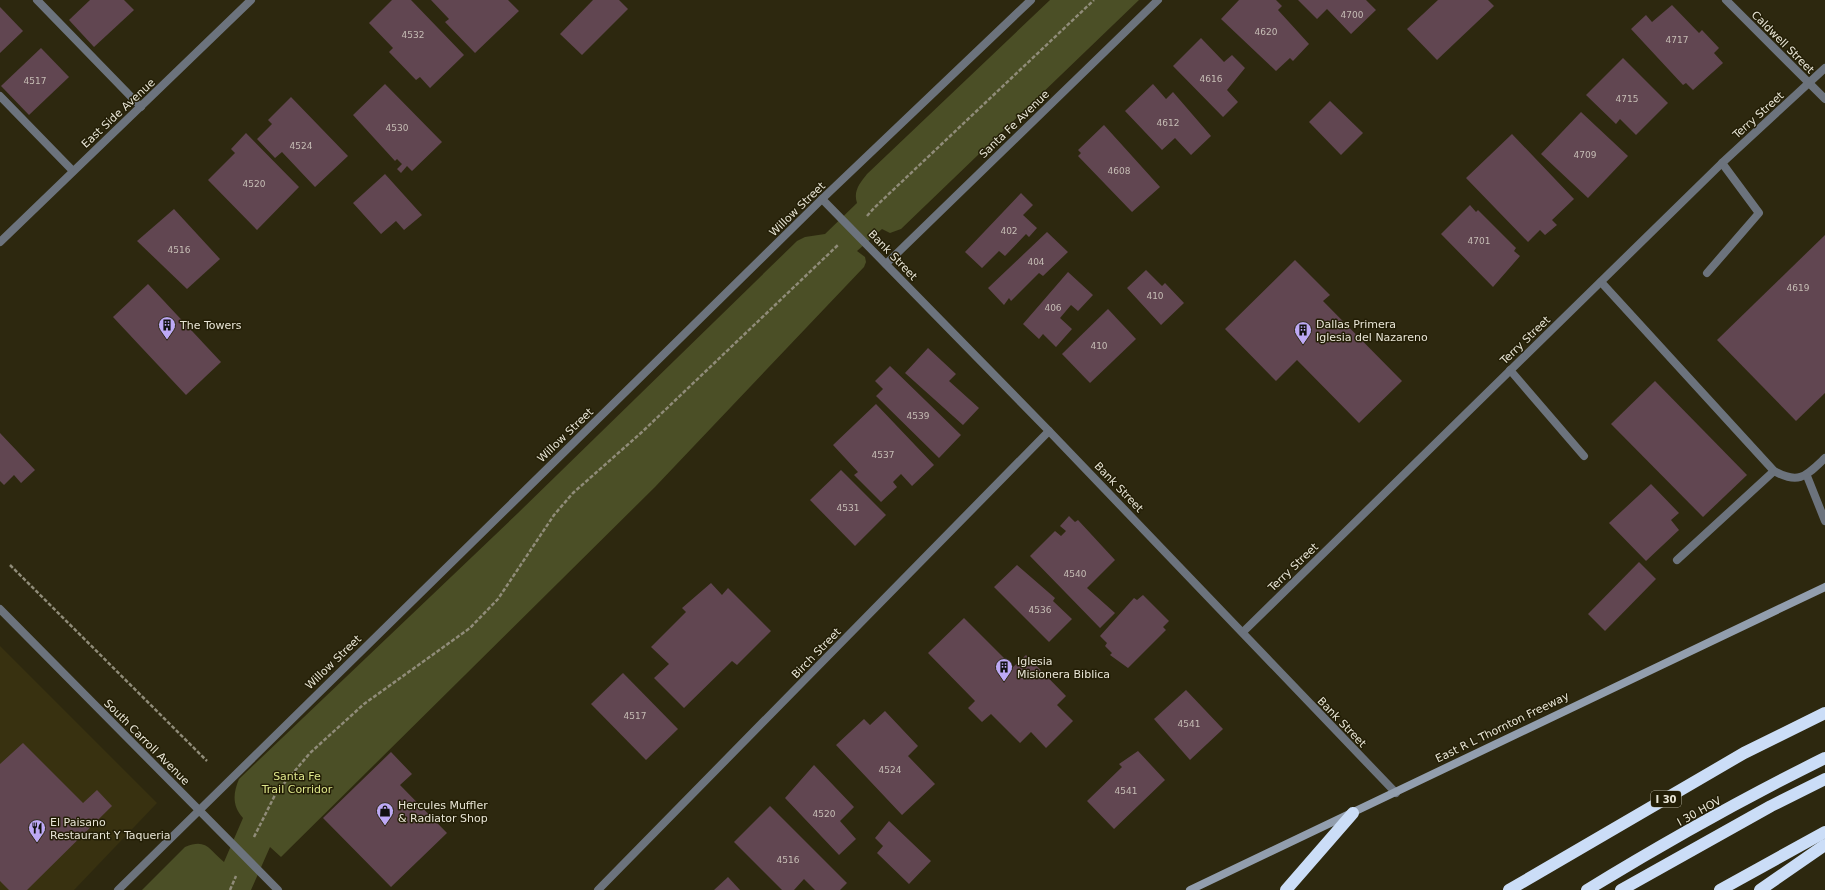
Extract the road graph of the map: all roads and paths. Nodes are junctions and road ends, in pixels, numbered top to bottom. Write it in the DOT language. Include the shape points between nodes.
graph roads {
  1 [pos="37,0"];
  2 [pos="251,0"];
  3 [pos="1031,0"];
  4 [pos="1094,0"];
  5 [pos="1158,0"];
  6 [pos="1726,0"];
  7 [pos="1825,68"];
  8 [pos="1809,83"];
  9 [pos="0,96"];
  10 [pos="1825,99"];
  11 [pos="141,107"];
  12 [pos="1722,163"];
  13 [pos="73,171"];
  14 [pos="822,199"];
  15 [pos="866,218"];
  16 [pos="0,242"];
  17 [pos="839,244"];
  18 [pos="886,264"];
  19 [pos="1707,273"];
  20 [pos="1601,282"];
  21 [pos="1510,370"];
  22 [pos="1049,431"];
  23 [pos="1584,456"];
  24 [pos="1825,458"];
  25 [pos="1774,471"];
  26 [pos="1807,476"];
  27 [pos="1824,517"];
  28 [pos="1677,560"];
  29 [pos="10,564"];
  30 [pos="1825,587"];
  31 [pos="0,609"];
  32 [pos="1243,632"];
  33 [pos="1825,713"];
  34 [pos="1825,758"];
  35 [pos="207,761"];
  36 [pos="1825,779"];
  37 [pos="1396,793"];
  38 [pos="198,810"];
  39 [pos="1353,813"];
  40 [pos="1825,832"];
  41 [pos="256,833"];
  42 [pos="1825,845"];
  43 [pos="238,873"];
  44 [pos="118,890"];
  45 [pos="230,890"];
  46 [pos="278,890"];
  47 [pos="598,890"];
  48 [pos="1190,890"];
  49 [pos="1286,890"];
  50 [pos="1509,890"];
  51 [pos="1587,890"];
  52 [pos="1621,890"];
  53 [pos="1720,890"];
  54 [pos="1760,890"];
  1 -- 11 [label="street"];
  2 -- 11 [label="street, East Side Avenue"];
  3 -- 14 [label="street, Willow Street"];
  4 -- 15 [label="path"];
  5 -- 18 [label="street, Santa Fe Avenue"];
  6 -- 8 [label="street, Caldwell Street"];
  7 -- 8 [label="street, Terry Street"];
  8 -- 10 [label="street, Caldwell Street"];
  8 -- 12 [label="street, Terry Street"];
  9 -- 13 [label="street"];
  11 -- 13 [label="street, East Side Avenue"];
  12 -- 19 [label="street" via="1759,213"];
  12 -- 20 [label="street, Terry Street"];
  13 -- 16 [label="street, East Side Avenue"];
  14 -- 18 [label="street, Bank Street"];
  14 -- 38 [label="street, Willow Street"];
  17 -- 41 [label="path" via="642,432 573,493 550,521 498,599 470,628 364,704 310,753 276,793"];
  18 -- 22 [label="street, Bank Street"];
  20 -- 21 [label="street, Terry Street"];
  20 -- 25 [label="street"];
  21 -- 23 [label="street"];
  21 -- 32 [label="street, Terry Street"];
  22 -- 32 [label="street, Bank Street"];
  22 -- 47 [label="street, Birch Street"];
  24 -- 26 [label="street"];
  25 -- 26 [label="street" via="1787,478"];
  25 -- 28 [label="street"];
  26 -- 27 [label="street"];
  29 -- 35 [label="path"];
  30 -- 37 [label="main road, East R L Thornton Freeway"];
  31 -- 38 [label="street, South Carroll Avenue"];
  32 -- 37 [label="street, Bank Street"];
  33 -- 50 [label="highway, I 30" via="1744,753"];
  34 -- 51 [label="highway, I 30 HOV"];
  36 -- 52 [label="highway" via="1771,806"];
  37 -- 39 [label="main road, East R L Thornton Freeway"];
  38 -- 44 [label="street, Willow Street"];
  38 -- 46 [label="street, South Carroll Avenue"];
  39 -- 48 [label="main road, East R L Thornton Freeway"];
  39 -- 49 [label="highway"];
  40 -- 53 [label="highway"];
  42 -- 54 [label="highway"];
  43 -- 45 [label="path"];
}
